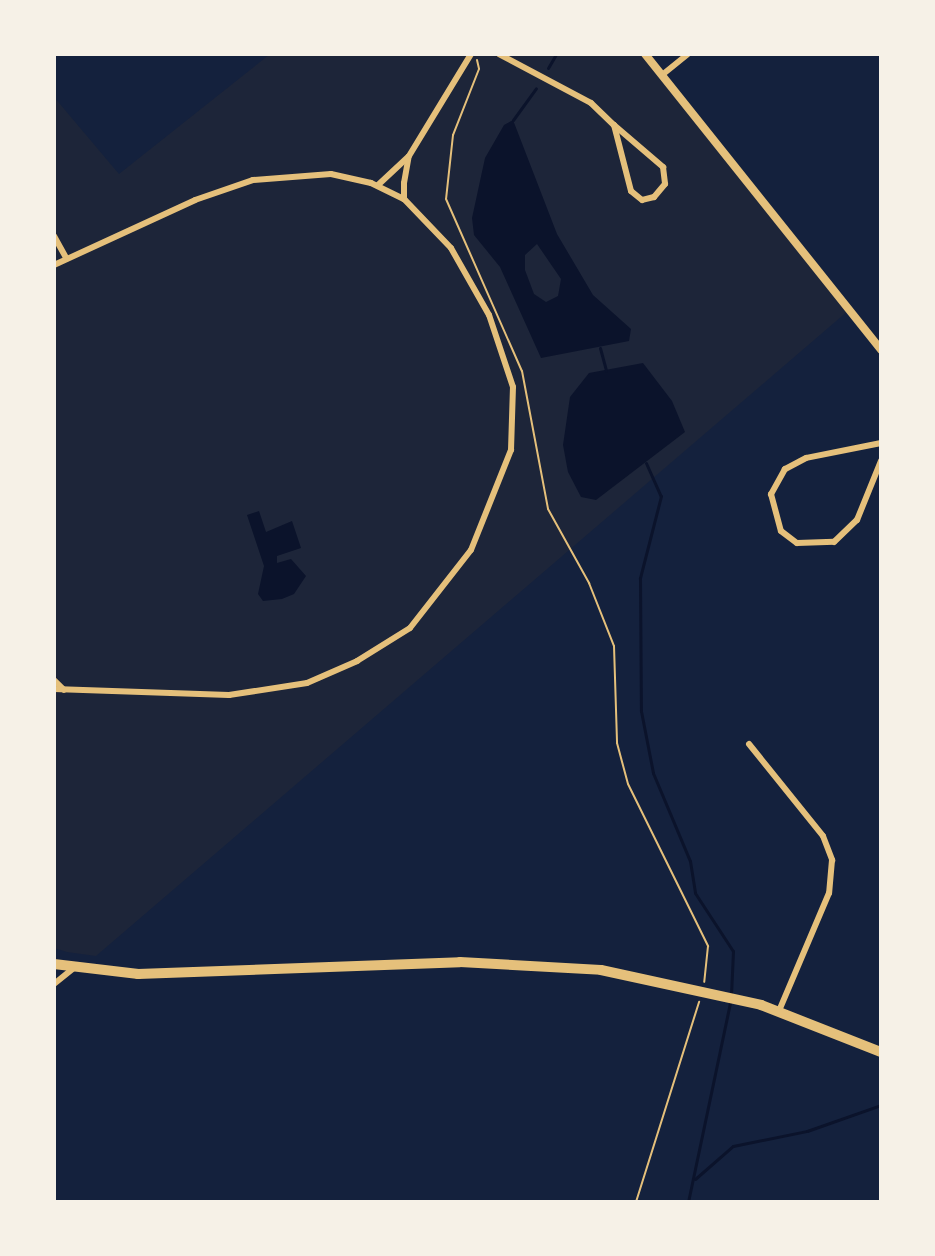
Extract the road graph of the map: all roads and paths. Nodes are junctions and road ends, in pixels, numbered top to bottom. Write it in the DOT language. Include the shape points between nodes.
graph roads {
  1 [pos="470,54"];
  2 [pos="500,54"];
  3 [pos="645,54"];
  4 [pos="688,54"];
  5 [pos="662,75"];
  6 [pos="614,125"];
  7 [pos="409,156"];
  8 [pos="378,185"];
  9 [pos="404,199"];
  10 [pos="54,236"];
  11 [pos="67,259"];
  12 [pos="54,265"];
  13 [pos="881,350"];
  14 [pos="881,443"];
  15 [pos="881,461"];
  16 [pos="54,680"];
  17 [pos="54,689"];
  18 [pos="64,690"];
  19 [pos="749,744"];
  20 [pos="54,964"];
  21 [pos="74,968"];
  22 [pos="54,984"];
  23 [pos="702,989"];
  24 [pos="779,1011"];
  25 [pos="881,1052"];
  26 [pos="636,1202"];
  1 -- 7 [label="street"];
  1 -- 23 [label="path" via="479,69 453,135 446,200 522,371 548,509 579,564 614,646 613,731 628,784 708,946"];
  2 -- 6 [label="street" via="591,103"];
  3 -- 5 [label="street"];
  4 -- 5 [label="street"];
  5 -- 13 [label="street"];
  6 -- 6 [label="street" via="663,167 665,183 654,198 642,200 631,191"];
  7 -- 8 [label="street"];
  7 -- 9 [label="street"];
  8 -- 9 [label="street"];
  8 -- 11 [label="street" via="313,173 253,180 195,200"];
  9 -- 18 [label="street" via="431,223 466,272 500,341 513,387 514,430 503,479 471,550 446,587 388,644 307,683 229,695"];
  10 -- 11 [label="street"];
  11 -- 12 [label="street"];
  14 -- 15 [label="street" via="806,458 785,469 771,494 781,531 797,543 834,542 857,520"];
  16 -- 18 [label="street"];
  17 -- 18 [label="street"];
  19 -- 24 [label="street" via="823,836 832,860 830,893"];
  20 -- 21 [label="main road"];
  21 -- 22 [label="street"];
  21 -- 23 [label="main road" via="138,974 504,962 601,970"];
  23 -- 24 [label="main road"];
  23 -- 26 [label="path"];
  24 -- 25 [label="main road"];
}
